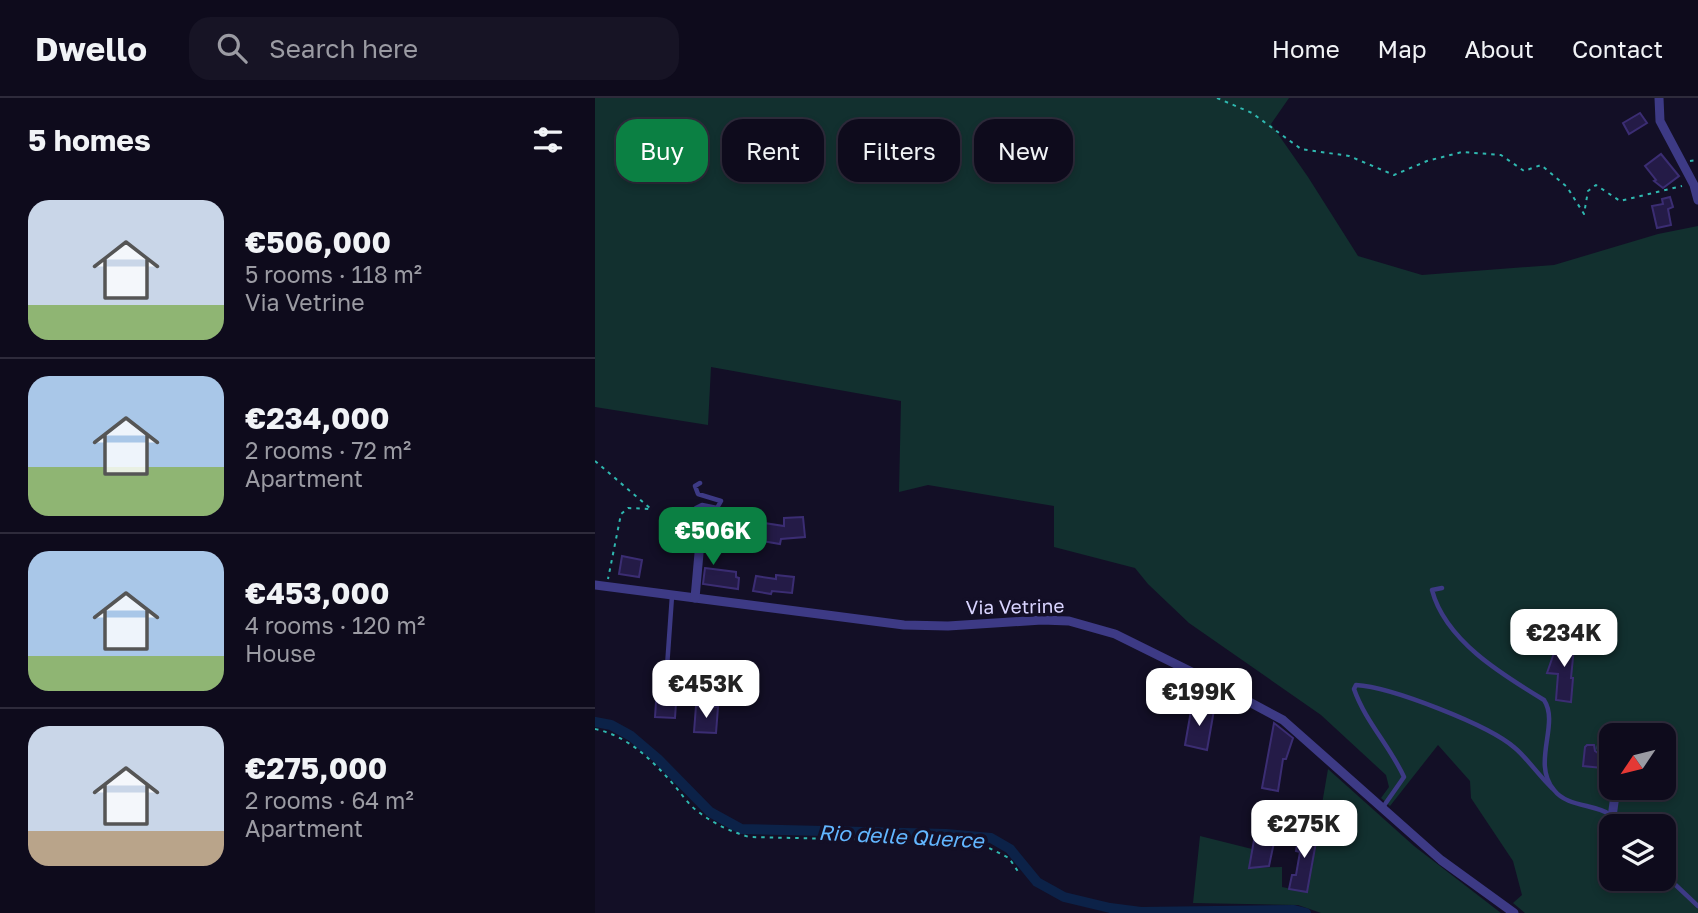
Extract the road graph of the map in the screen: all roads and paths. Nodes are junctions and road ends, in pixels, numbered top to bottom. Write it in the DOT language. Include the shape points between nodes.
graph roads {
  1 [pos="1217,98"];
  2 [pos="1659,98"];
  3 [pos="1685,186"];
  4 [pos="1697,195"];
  5 [pos="595,461"];
  6 [pos="700,482"];
  7 [pos="723,529"];
  8 [pos="595,585"];
  9 [pos="607,587"];
  10 [pos="1442,588"];
  11 [pos="672,595"];
  12 [pos="695,598"];
  13 [pos="667,667"];
  14 [pos="595,729"];
  15 [pos="1552,788"];
  16 [pos="1382,808"];
  17 [pos="1609,814"];
  18 [pos="1019,873"];
  19 [pos="1676,885"];
  20 [pos="1698,906"];
  21 [pos="1514,913"];
  1 -- 3 [label="path" via="1252,113 1301,149 1349,156 1394,175 1462,152 1501,155 1524,171 1541,166 1566,187 1584,214 1588,191 1596,185 1620,201"];
  2 -- 4 [label="street" via="1660,121"];
  5 -- 9 [label="path" via="651,509 628,508 621,514"];
  6 -- 7 [label="lane" via="695,486 698,494 722,500 717,508 696,508 701,517 719,522"];
  7 -- 12 [label="street" via="701,531"];
  8 -- 9 [label="street, Via Vetrine"];
  9 -- 11 [label="street, Via Vetrine"];
  10 -- 15 [label="lane" via="1432,590 1448,625 1480,657 1549,708 1545,775"];
  11 -- 12 [label="street, Via Vetrine"];
  11 -- 13 [label="lane"];
  12 -- 16 [label="street, Via Vetrine" via="904,625 1042,620 1103,630 1283,720"];
  14 -- 18 [label="path" via="637,748 694,808 725,830 783,839 977,842 1009,858"];
  15 -- 16 [label="lane" via="1516,748 1498,737 1394,692 1356,685 1359,704 1405,777"];
  15 -- 17 [label="lane" via="1558,795"];
  16 -- 21 [label="street, Via Vetrine" via="1441,860"];
  19 -- 20 [label="lane"];
}
